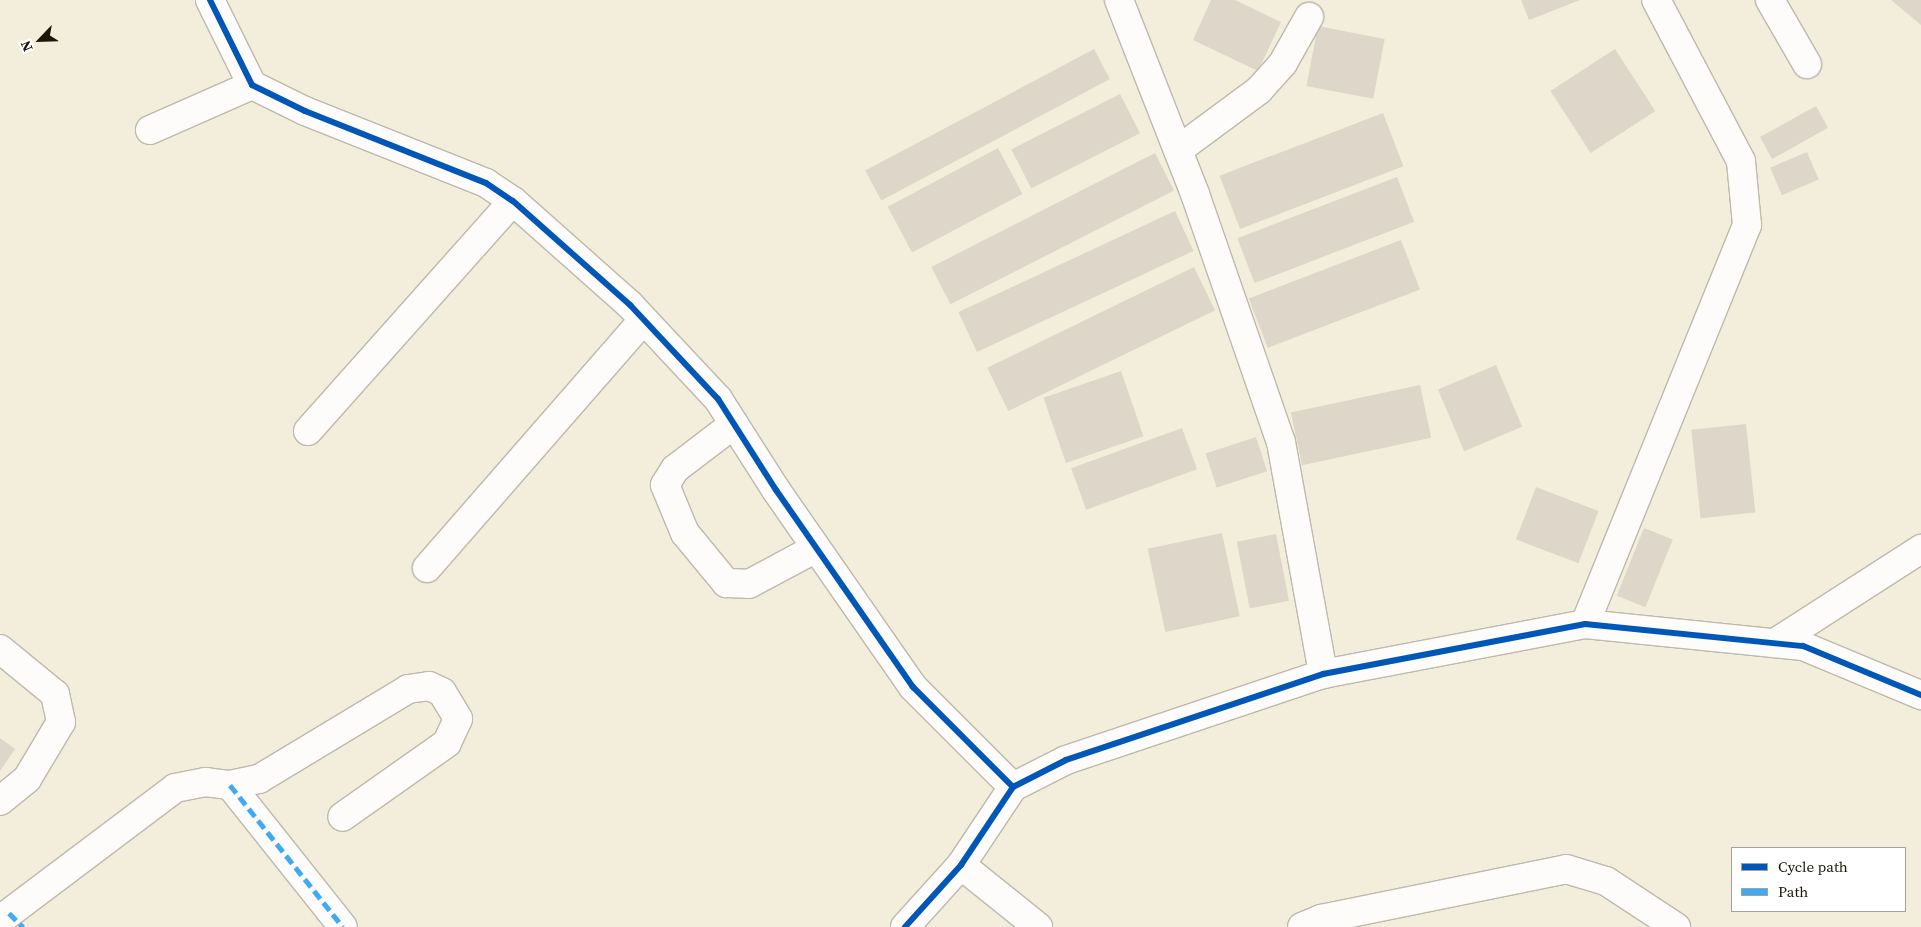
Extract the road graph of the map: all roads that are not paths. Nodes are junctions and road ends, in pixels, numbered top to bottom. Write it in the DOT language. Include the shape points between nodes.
graph roads {
  1 [pos="210,0"];
  2 [pos="1119,0"];
  3 [pos="1656,0"];
  4 [pos="1770,0"];
  5 [pos="1309,17"];
  6 [pos="1807,64"];
  7 [pos="252,85"];
  8 [pos="150,130"];
  9 [pos="1178,150"];
  10 [pos="513,201"];
  11 [pos="643,320"];
  12 [pos="734,424"];
  13 [pos="308,431"];
  14 [pos="816,548"];
  15 [pos="1921,549"];
  16 [pos="427,568"];
  17 [pos="1585,624"];
  18 [pos="1775,643"];
  19 [pos="0,649"];
  20 [pos="1323,674"];
  21 [pos="1921,695"];
  22 [pos="230,785"];
  23 [pos="1013,787"];
  24 [pos="0,802"];
  25 [pos="342,818"];
  26 [pos="961,865"];
  27 [pos="11,920"];
  28 [pos="1318,924"];
  29 [pos="343,927"];
  30 [pos="906,927"];
  31 [pos="1038,927"];
  32 [pos="1676,927"];
  1 -- 7 [label="street"];
  2 -- 9 [label="street"];
  3 -- 17 [label="street" via="1741,161 1747,225"];
  4 -- 6 [label="street"];
  5 -- 9 [label="street" via="1283,63 1259,90"];
  7 -- 8 [label="street"];
  7 -- 10 [label="street" via="305,112 486,183"];
  9 -- 20 [label="street" via="1281,442"];
  10 -- 11 [label="street"];
  10 -- 13 [label="street"];
  11 -- 12 [label="street" via="718,399"];
  11 -- 16 [label="street"];
  12 -- 14 [label="street"];
  12 -- 14 [label="street" via="675,469 665,485 685,533 726,583 749,584"];
  14 -- 23 [label="street" via="913,687"];
  15 -- 18 [label="street"];
  17 -- 18 [label="street"];
  17 -- 20 [label="street"];
  18 -- 21 [label="street" via="1803,646"];
  19 -- 24 [label="street" via="55,694 62,722 27,779"];
  20 -- 23 [label="street" via="1066,760"];
  22 -- 25 [label="street" via="259,779 408,689 429,686 442,692 458,719 447,743"];
  22 -- 27 [label="street" via="205,782 175,788"];
  22 -- 29 [label="street"];
  23 -- 26 [label="street"];
  26 -- 30 [label="street"];
  26 -- 31 [label="street"];
  28 -- 32 [label="street" via="1566,869 1606,881"];
}
